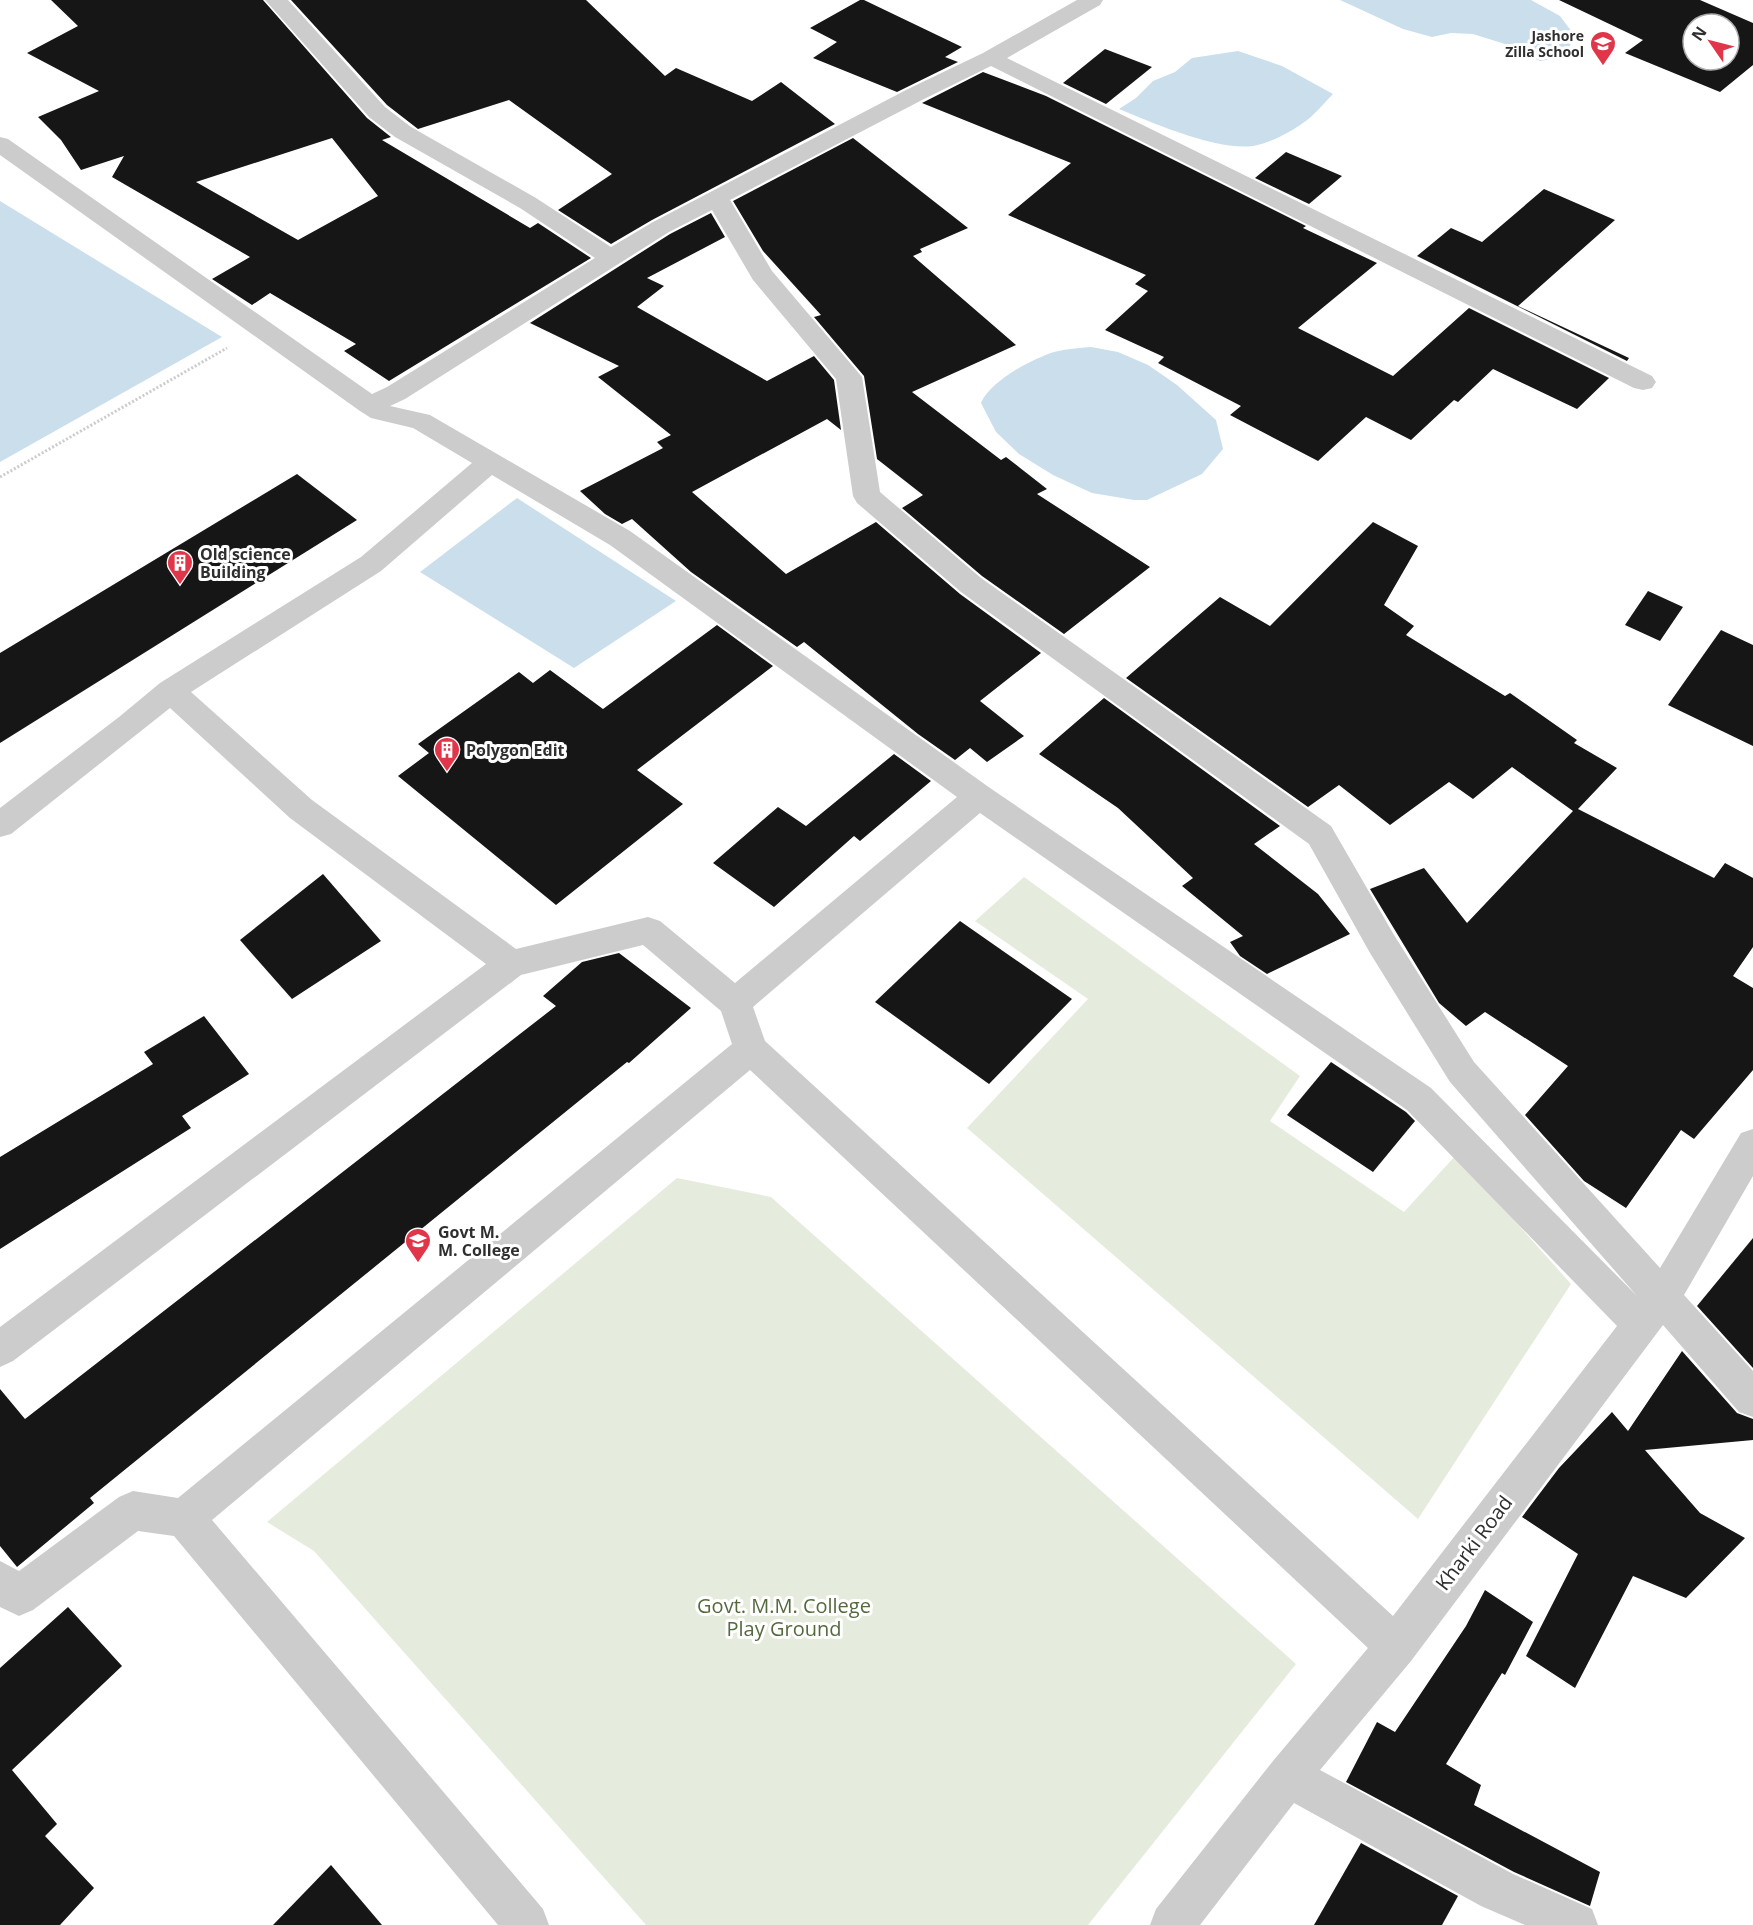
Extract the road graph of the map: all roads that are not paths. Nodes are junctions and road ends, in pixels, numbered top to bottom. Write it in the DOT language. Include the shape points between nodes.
graph roads {
  1 [pos="276,0"];
  2 [pos="1092,0"];
  3 [pos="992,58"];
  4 [pos="0,144"];
  5 [pos="717,198"];
  6 [pos="611,258"];
  7 [pos="1643,382"];
  8 [pos="369,405"];
  9 [pos="490,462"];
  10 [pos="170,691"];
  11 [pos="979,796"];
  12 [pos="0,825"];
  13 [pos="511,964"];
  14 [pos="735,1003"];
  15 [pos="751,1048"];
  16 [pos="1753,1144"];
  17 [pos="1652,1310"];
  18 [pos="0,1349"];
  19 [pos="1753,1399"];
  20 [pos="184,1518"];
  21 [pos="0,1581"];
  22 [pos="1396,1646"];
  23 [pos="1288,1776"];
  24 [pos="527,1925"];
  25 [pos="1172,1925"];
  26 [pos="1576,1925"];
  1 -- 6 [label="street" via="377,112 403,132 528,203"];
  2 -- 3 [label="street"];
  3 -- 5 [label="street"];
  3 -- 7 [label="street"];
  4 -- 8 [label="street"];
  5 -- 6 [label="street" via="661,226"];
  5 -- 17 [label="street" via="762,275 849,377 867,496 971,585 1320,835 1462,1072"];
  6 -- 8 [label="street" via="396,393"];
  8 -- 9 [label="street" via="380,412 421,421"];
  9 -- 10 [label="street" via="371,564"];
  9 -- 11 [label="street" via="620,538"];
  10 -- 12 [label="street"];
  10 -- 13 [label="street" via="301,809"];
  11 -- 14 [label="street"];
  11 -- 17 [label="street" via="1419,1099"];
  13 -- 14 [label="street" via="648,930"];
  13 -- 18 [label="street"];
  14 -- 15 [label="street"];
  15 -- 20 [label="street"];
  15 -- 22 [label="street"];
  16 -- 17 [label="street, Kharki Road"];
  17 -- 19 [label="street"];
  17 -- 22 [label="street, Kharki Road"];
  20 -- 21 [label="street" via="133,1511 19,1596"];
  20 -- 24 [label="street"];
  22 -- 23 [label="street, Kharki Road"];
  23 -- 25 [label="street, Kharki Road"];
  23 -- 26 [label="street" via="1497,1890"];
}
